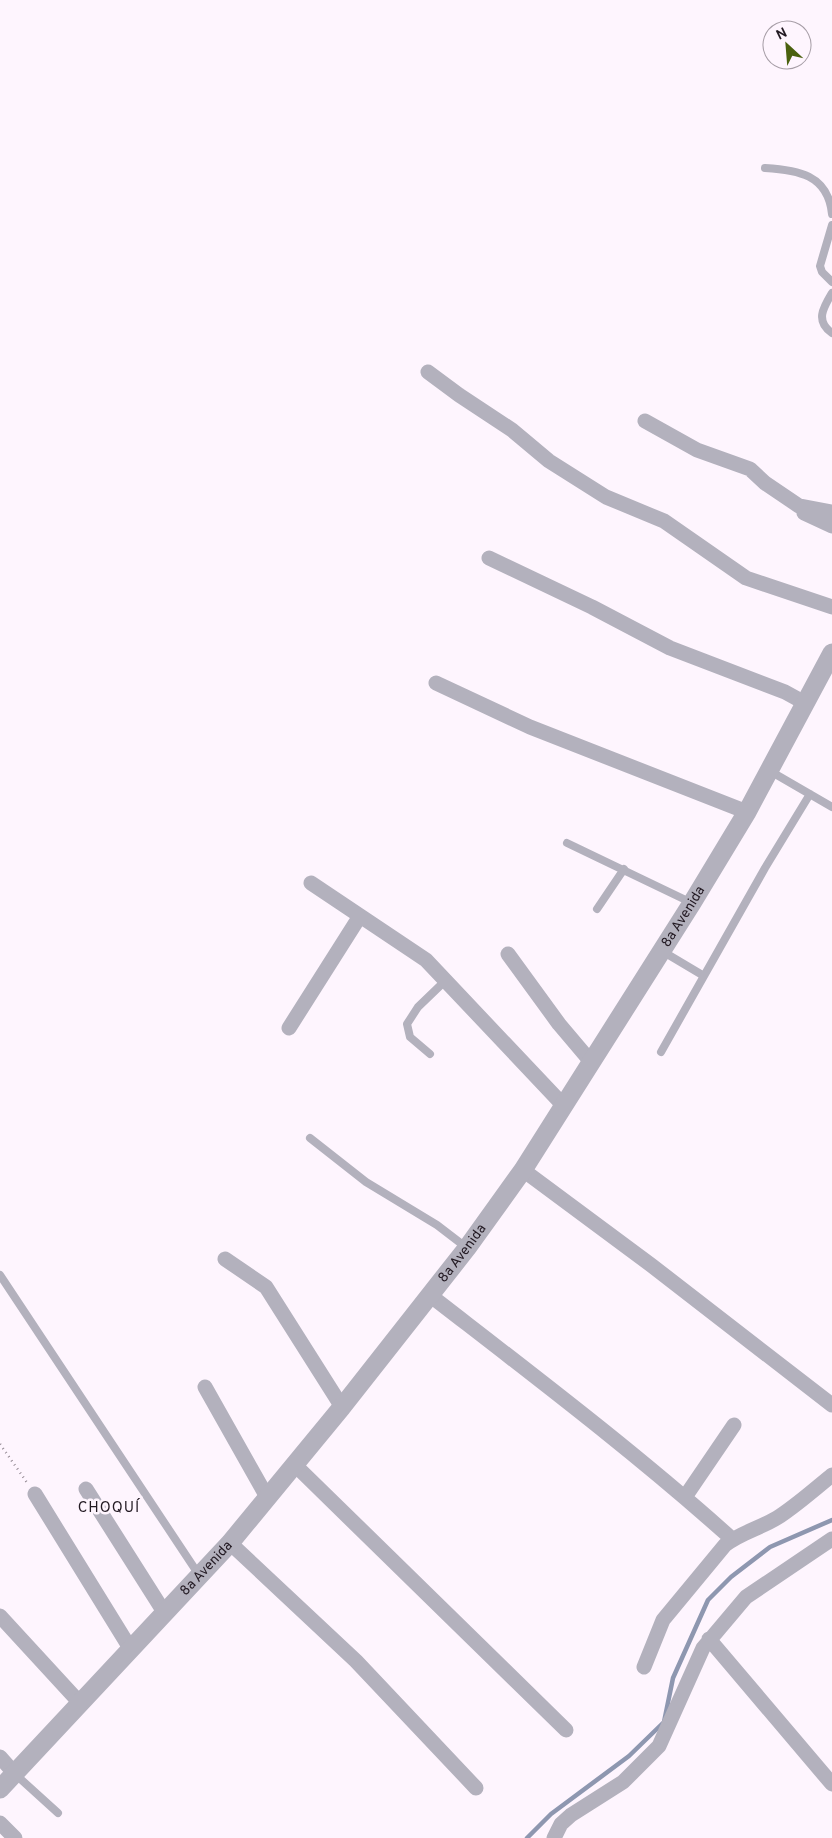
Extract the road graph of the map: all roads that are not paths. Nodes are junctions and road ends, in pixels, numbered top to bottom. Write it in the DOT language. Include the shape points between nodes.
graph roads {
  1 [pos="765,168"];
  2 [pos="832,214"];
  3 [pos="832,225"];
  4 [pos="832,282"];
  5 [pos="832,293"];
  6 [pos="832,333"];
  7 [pos="428,372"];
  8 [pos="645,421"];
  9 [pos="765,483"];
  10 [pos="832,512"];
  11 [pos="832,526"];
  12 [pos="489,558"];
  13 [pos="832,607"];
  14 [pos="832,653"];
  15 [pos="436,683"];
  16 [pos="805,703"];
  17 [pos="770,771"];
  18 [pos="810,794"];
  19 [pos="832,807"];
  20 [pos="747,812"];
  21 [pos="567,843"];
  22 [pos="624,870"];
  23 [pos="311,883"];
  24 [pos="692,903"];
  25 [pos="598,909"];
  26 [pos="360,916"];
  27 [pos="662,951"];
  28 [pos="508,954"];
  29 [pos="704,976"];
  30 [pos="445,981"];
  31 [pos="289,1028"];
  32 [pos="661,1052"];
  33 [pos="430,1054"];
  34 [pos="592,1063"];
  35 [pos="564,1106"];
  36 [pos="310,1138"];
  37 [pos="523,1170"];
  38 [pos="467,1248"];
  39 [pos="225,1259"];
  40 [pos="0,1275"];
  41 [pos="431,1296"];
  42 [pos="205,1387"];
  43 [pos="832,1405"];
  44 [pos="342,1407"];
  45 [pos="734,1425"];
  46 [pos="295,1465"];
  47 [pos="832,1475"];
  48 [pos="86,1489"];
  49 [pos="35,1494"];
  50 [pos="268,1497"];
  51 [pos="685,1497"];
  52 [pos="732,1539"];
  53 [pos="832,1539"];
  54 [pos="230,1543"];
  55 [pos="199,1575"];
  56 [pos="164,1612"];
  57 [pos="0,1616"];
  58 [pos="709,1639"];
  59 [pos="130,1648"];
  60 [pos="644,1667"];
  61 [pos="80,1703"];
  62 [pos="566,1730"];
  63 [pos="0,1756"];
  64 [pos="15,1774"];
  65 [pos="832,1784"];
  66 [pos="476,1788"];
  67 [pos="0,1789"];
  68 [pos="58,1813"];
  69 [pos="0,1823"];
  70 [pos="15,1838"];
  71 [pos="554,1838"];
  1 -- 2 [label="lane" via="809,176 822,189"];
  3 -- 4 [label="lane" via="820,266"];
  5 -- 6 [label="lane" via="821,316 822,323"];
  7 -- 13 [label="street" via="512,430 549,461 606,497 664,521 746,578"];
  8 -- 9 [label="street" via="697,450 750,469"];
  9 -- 10 [label="street" via="799,506"];
  9 -- 11 [label="street" via="777,500"];
  12 -- 16 [label="street" via="670,648 785,692"];
  14 -- 16 [label="street, 8a Avenida"];
  15 -- 20 [label="street" via="530,727"];
  16 -- 17 [label="street, 8a Avenida"];
  17 -- 18 [label="lane"];
  17 -- 20 [label="street, 8a Avenida"];
  18 -- 19 [label="lane"];
  18 -- 29 [label="lane"];
  20 -- 24 [label="street, 8a Avenida"];
  21 -- 22 [label="lane"];
  22 -- 24 [label="lane"];
  22 -- 25 [label="lane"];
  23 -- 26 [label="street"];
  24 -- 27 [label="street, 8a Avenida"];
  26 -- 30 [label="street" via="426,960"];
  26 -- 31 [label="street"];
  27 -- 29 [label="lane"];
  27 -- 34 [label="street, 8a Avenida"];
  28 -- 34 [label="street" via="558,1024"];
  29 -- 32 [label="lane"];
  30 -- 33 [label="lane" via="418,1007 407,1024 410,1037"];
  30 -- 35 [label="street"];
  34 -- 35 [label="street, 8a Avenida"];
  35 -- 37 [label="street, 8a Avenida"];
  36 -- 38 [label="lane" via="366,1182 437,1224"];
  37 -- 38 [label="street, 8a Avenida"];
  37 -- 43 [label="street"];
  38 -- 41 [label="street, 8a Avenida"];
  39 -- 44 [label="street" via="266,1287"];
  40 -- 55 [label="lane"];
  41 -- 44 [label="street, 8a Avenida"];
  41 -- 51 [label="street" via="602,1428"];
  42 -- 50 [label="street"];
  44 -- 46 [label="street, 8a Avenida"];
  45 -- 51 [label="street"];
  46 -- 50 [label="street, 8a Avenida"];
  46 -- 62 [label="street"];
  47 -- 52 [label="street" via="780,1516"];
  48 -- 56 [label="street"];
  49 -- 59 [label="street"];
  50 -- 54 [label="street, 8a Avenida"];
  51 -- 52 [label="street"];
  52 -- 60 [label="street" via="663,1620"];
  53 -- 58 [label="street" via="746,1597"];
  54 -- 55 [label="street, 8a Avenida"];
  54 -- 66 [label="street" via="356,1661"];
  55 -- 56 [label="street, 8a Avenida"];
  56 -- 59 [label="street, 8a Avenida"];
  57 -- 61 [label="street"];
  58 -- 65 [label="street"];
  58 -- 71 [label="street" via="659,1746 623,1782 571,1815 561,1824"];
  59 -- 61 [label="street, 8a Avenida"];
  61 -- 64 [label="street, 8a Avenida"];
  63 -- 64 [label="street"];
  64 -- 67 [label="street, 8a Avenida"];
  64 -- 68 [label="lane"];
  69 -- 70 [label="street"];
}
